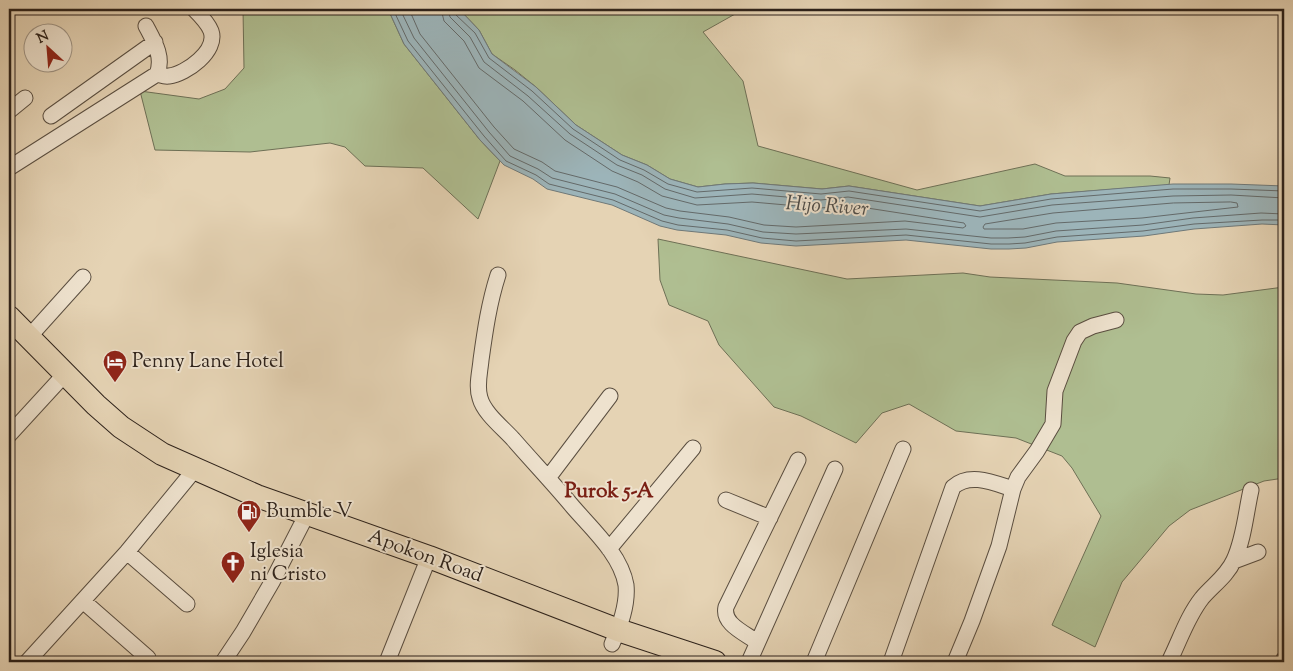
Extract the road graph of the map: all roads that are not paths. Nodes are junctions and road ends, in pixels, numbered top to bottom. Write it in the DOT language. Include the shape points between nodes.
graph roads {
  1 [pos="194,9"];
  2 [pos="146,26"];
  3 [pos="155,42"];
  4 [pos="157,74"];
  5 [pos="25,98"];
  6 [pos="9,111"];
  7 [pos="50,116"];
  8 [pos="9,168"];
  9 [pos="498,274"];
  10 [pos="83,277"];
  11 [pos="9,317"];
  12 [pos="1116,320"];
  13 [pos="19,336"];
  14 [pos="61,378"];
  15 [pos="610,396"];
  16 [pos="9,435"];
  17 [pos="693,448"];
  18 [pos="903,449"];
  19 [pos="798,460"];
  20 [pos="836,469"];
  21 [pos="192,473"];
  22 [pos="548,478"];
  23 [pos="1013,489"];
  24 [pos="1251,490"];
  25 [pos="726,500"];
  26 [pos="770,518"];
  27 [pos="304,520"];
  28 [pos="609,549"];
  29 [pos="127,552"];
  30 [pos="1258,552"];
  31 [pos="1234,561"];
  32 [pos="426,564"];
  33 [pos="82,600"];
  34 [pos="187,604"];
  35 [pos="615,637"];
  36 [pos="757,642"];
  37 [pos="148,658"];
  38 [pos="35,660"];
  39 [pos="223,662"];
  40 [pos="387,662"];
  41 [pos="666,662"];
  42 [pos="715,662"];
  43 [pos="749,662"];
  44 [pos="814,662"];
  45 [pos="891,662"];
  46 [pos="955,662"];
  47 [pos="1169,662"];
  1 -- 4 [label="street" via="211,31 212,41 208,50 189,68 172,76"];
  2 -- 3 [label="street"];
  3 -- 4 [label="street" via="160,66"];
  3 -- 7 [label="street"];
  4 -- 8 [label="street"];
  5 -- 6 [label="street"];
  9 -- 22 [label="street" via="485,325 478,383 480,399"];
  10 -- 13 [label="street"];
  11 -- 13 [label="highway, Apokon Road"];
  12 -- 23 [label="street" via="1080,332 1074,341 1055,392 1053,424"];
  13 -- 14 [label="highway, Apokon Road"];
  14 -- 16 [label="street"];
  14 -- 21 [label="highway, Apokon Road" via="121,427"];
  15 -- 22 [label="street"];
  17 -- 28 [label="street"];
  18 -- 44 [label="street"];
  19 -- 26 [label="street"];
  20 -- 36 [label="street"];
  21 -- 27 [label="highway, Apokon Road" via="257,496"];
  21 -- 29 [label="street"];
  22 -- 28 [label="street"];
  23 -- 45 [label="street" via="976,479 959,482 953,487"];
  23 -- 46 [label="street" via="999,546"];
  24 -- 31 [label="street"];
  25 -- 26 [label="street"];
  26 -- 36 [label="street" via="724,612 729,622"];
  27 -- 32 [label="highway, Apokon Road"];
  27 -- 39 [label="street" via="244,632"];
  28 -- 35 [label="street" via="626,584 626,597"];
  29 -- 33 [label="street"];
  29 -- 34 [label="street"];
  30 -- 31 [label="street"];
  31 -- 47 [label="street" via="1194,610"];
  32 -- 35 [label="highway, Apokon Road"];
  32 -- 40 [label="street"];
  33 -- 37 [label="street"];
  33 -- 38 [label="street"];
  35 -- 41 [label="highway, Apokon Road"];
  35 -- 42 [label="highway, Apokon Road"];
  36 -- 43 [label="street"];
}
